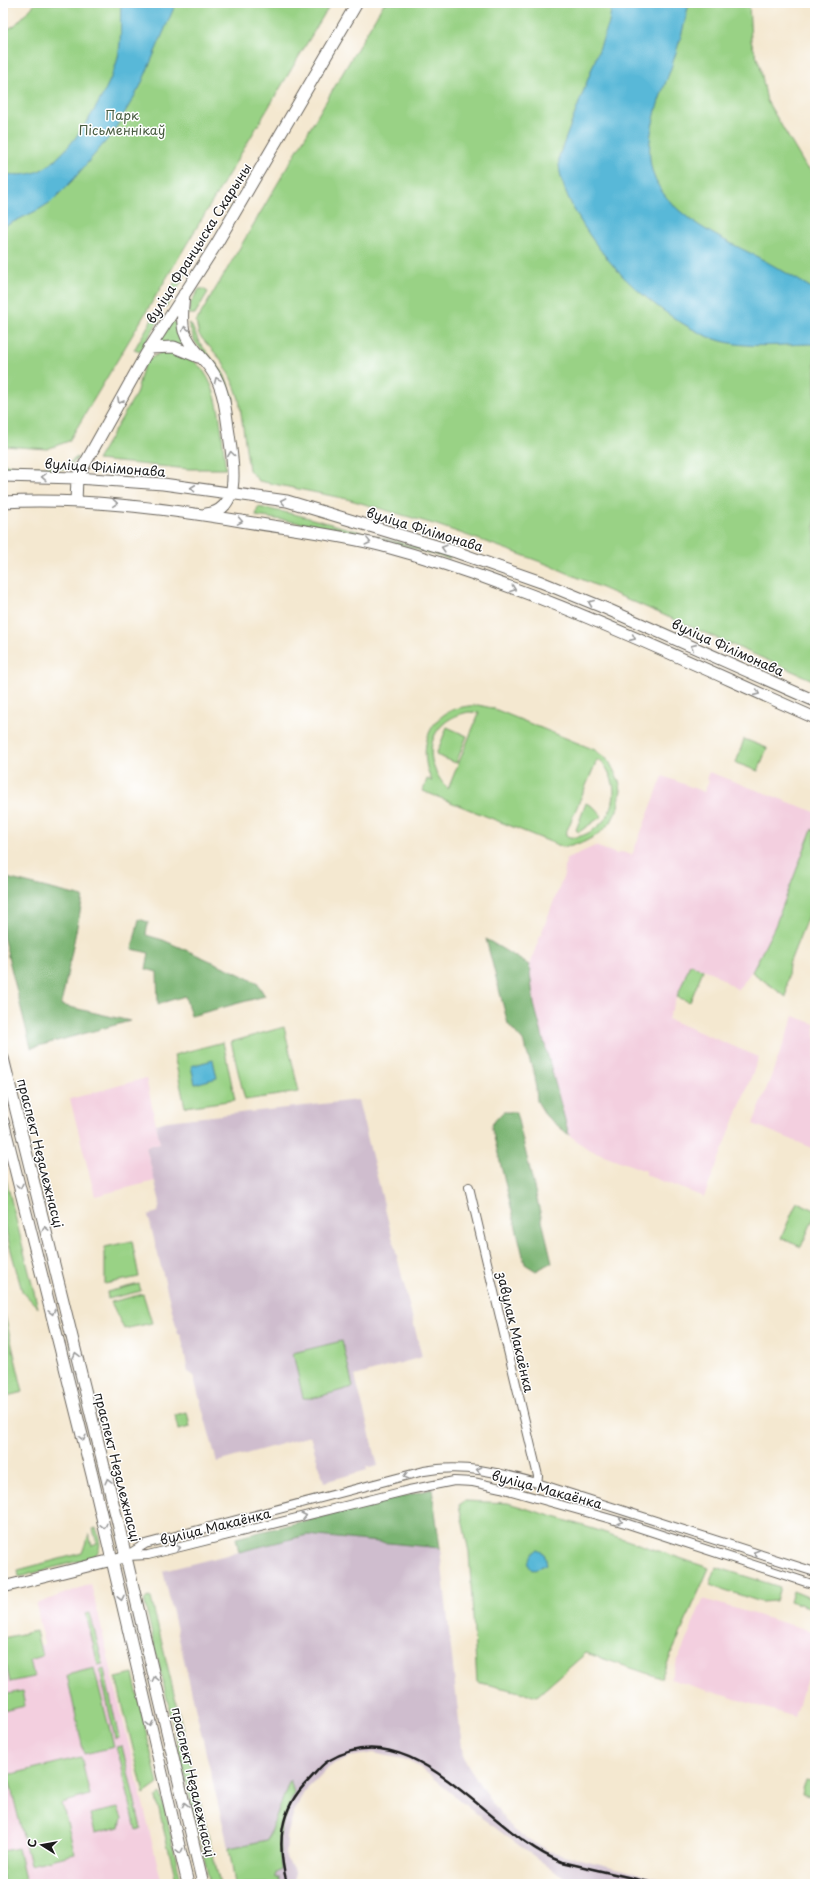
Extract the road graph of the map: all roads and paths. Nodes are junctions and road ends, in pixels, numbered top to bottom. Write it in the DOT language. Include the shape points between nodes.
graph roads {
  1 [pos="357,3"];
  2 [pos="184,292"];
  3 [pos="149,348"];
  4 [pos="204,359"];
  5 [pos="3,476"];
  6 [pos="77,478"];
  7 [pos="231,492"];
  8 [pos="3,502"];
  9 [pos="76,502"];
  10 [pos="202,515"];
  11 [pos="481,560"];
  12 [pos="476,575"];
  13 [pos="815,701"];
  14 [pos="815,718"];
  15 [pos="3,1058"];
  16 [pos="3,1121"];
  17 [pos="469,1187"];
  18 [pos="444,1467"];
  19 [pos="446,1482"];
  20 [pos="537,1483"];
  21 [pos="126,1556"];
  22 [pos="112,1560"];
  23 [pos="794,1564"];
  24 [pos="815,1572"];
  25 [pos="790,1577"];
  26 [pos="815,1585"];
  27 [pos="3,1587"];
  28 [pos="188,1884"];
  29 [pos="204,1884"];
  1 -- 2 [label="main road, вуліца Францыска Скарыны" via="216,243"];
  2 -- 3 [label="main road, вуліца Францыска Скарыны"];
  4 -- 2 [label="main road, one-way" via="192,347 184,330"];
  3 -- 4 [label="main road" via="180,348"];
  3 -- 6 [label="main road, вуліца Францыска Скарыны, one-way"];
  7 -- 4 [label="main road, one-way" via="234,470 223,397 216,376"];
  6 -- 5 [label="main road, вуліца Філімонава, one-way"];
  7 -- 6 [label="main road, вуліца Філімонава, one-way"];
  6 -- 9 [label="main road, вуліца Францыска Скарыны"];
  7 -- 10 [label="main road" via="228,501 220,509"];
  11 -- 7 [label="main road, вуліца Філімонава, one-way" via="287,501"];
  8 -- 9 [label="main road"];
  9 -- 10 [label="main road, one-way" via="118,504"];
  10 -- 12 [label="main road, one-way" via="339,536 424,558"];
  11 -- 12 [label="main road"];
  13 -- 11 [label="main road, вуліца Філімонава, one-way" via="607,609"];
  12 -- 14 [label="main road, one-way" via="586,618"];
  21 -- 15 [label="main road, праспект Незалежнасці, one-way"];
  16 -- 22 [label="main road, праспект Незалежнасці, one-way"];
  17 -- 20 [label="street, завулак Макаёнка" via="538,1476"];
  18 -- 19 [label="street"];
  20 -- 18 [label="street, вуліца Макаёнка, one-way" via="471,1468"];
  18 -- 21 [label="street, вуліца Макаёнка, one-way" via="145,1544"];
  21 -- 19 [label="street, вуліца Макаёнка, one-way" via="148,1555"];
  19 -- 25 [label="street, вуліца Макаёнка, one-way" via="473,1482 526,1494 653,1531"];
  23 -- 20 [label="street, вуліца Макаёнка, one-way"];
  21 -- 22 [label="main road"];
  29 -- 21 [label="main road, праспект Незалежнасці, one-way"];
  22 -- 27 [label="main road"];
  22 -- 28 [label="main road, праспект Незалежнасці, one-way"];
  23 -- 24 [label="street, вуліца Макаёнка"];
  23 -- 25 [label="street"];
  25 -- 26 [label="street, вуліца Макаёнка"];
}
